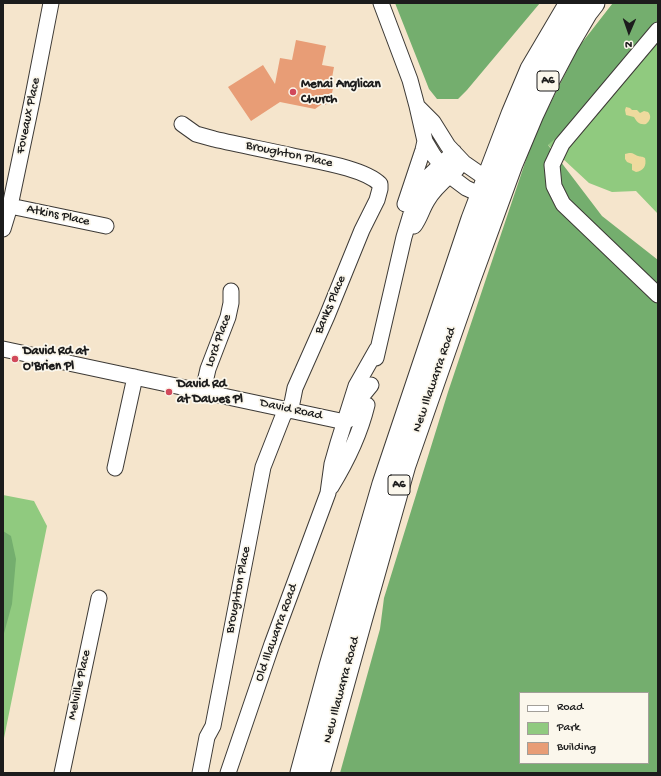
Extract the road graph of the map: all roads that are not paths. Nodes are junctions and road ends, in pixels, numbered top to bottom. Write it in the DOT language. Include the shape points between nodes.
graph roads {
  1 [pos="52,3"];
  2 [pos="381,3"];
  3 [pos="570,3"];
  4 [pos="594,3"];
  5 [pos="658,30"];
  6 [pos="417,106"];
  7 [pos="182,124"];
  8 [pos="425,141"];
  9 [pos="459,157"];
  10 [pos="445,170"];
  11 [pos="492,191"];
  12 [pos="376,200"];
  13 [pos="10,206"];
  14 [pos="106,226"];
  15 [pos="3,229"];
  16 [pos="404,237"];
  17 [pos="231,291"];
  18 [pos="658,294"];
  19 [pos="3,349"];
  20 [pos="377,349"];
  21 [pos="135,377"];
  22 [pos="371,386"];
  23 [pos="203,391"];
  24 [pos="287,410"];
  25 [pos="345,422"];
  26 [pos="115,468"];
  27 [pos="343,469"];
  28 [pos="328,493"];
  29 [pos="99,598"];
  30 [pos="62,773"];
  31 [pos="200,773"];
  32 [pos="228,773"];
  33 [pos="301,773"];
  34 [pos="319,773"];
  1 -- 13 [label="street, Foveaux Place"];
  2 -- 6 [label="street, Old Illawarra Road"];
  3 -- 11 [label="highway, New Illawarra Road / A6" via="532,69 512,114"];
  4 -- 11 [label="highway, New Illawarra Road / A6" via="549,80 512,164"];
  5 -- 18 [label="street" via="562,144 552,165 554,186 563,204"];
  6 -- 8 [label="street, Old Illawarra Road"];
  6 -- 9 [label="street, Old Illawarra Road" via="433,122 448,146"];
  7 -- 12 [label="street, Broughton Place" via="196,134 214,139 359,172 380,184"];
  8 -- 10 [label="street, Old Illawarra Road"];
  8 -- 16 [label="street, Old Illawarra Road" via="403,209"];
  9 -- 10 [label="street, Old Illawarra Road"];
  9 -- 11 [label="street, Old Illawarra Road"];
  10 -- 11 [label="street, Old Illawarra Road" via="466,188"];
  10 -- 16 [label="street, Old Illawarra Road" via="428,177 420,190"];
  11 -- 33 [label="highway, New Illawarra Road / A6" via="383,484"];
  11 -- 34 [label="highway, New Illawarra Road / A6" via="405,465"];
  12 -- 24 [label="street, Banks Place"];
  13 -- 14 [label="street, Atkins Place"];
  13 -- 15 [label="street, Foveaux Place"];
  16 -- 20 [label="street, Old Illawarra Road"];
  17 -- 23 [label="street, Lord Place" via="228,318 208,369"];
  19 -- 21 [label="street, David Road"];
  20 -- 22 [label="street, Old Illawarra Road"];
  20 -- 25 [label="street, Old Illawarra Road" via="356,386"];
  21 -- 23 [label="street, David Road"];
  21 -- 26 [label="street"];
  22 -- 25 [label="street" via="362,396 356,414"];
  22 -- 27 [label="street, Old Illawarra Road" via="365,412"];
  23 -- 24 [label="street, David Road"];
  24 -- 25 [label="street, David Road"];
  24 -- 31 [label="street, Broughton Place" via="263,467 213,726 207,737"];
  25 -- 27 [label="street" via="348,434"];
  25 -- 28 [label="street, Old Illawarra Road" via="332,464"];
  27 -- 28 [label="street, Old Illawarra Road"];
  28 -- 32 [label="street, Old Illawarra Road"];
  29 -- 30 [label="street, Melville Place"];
}
